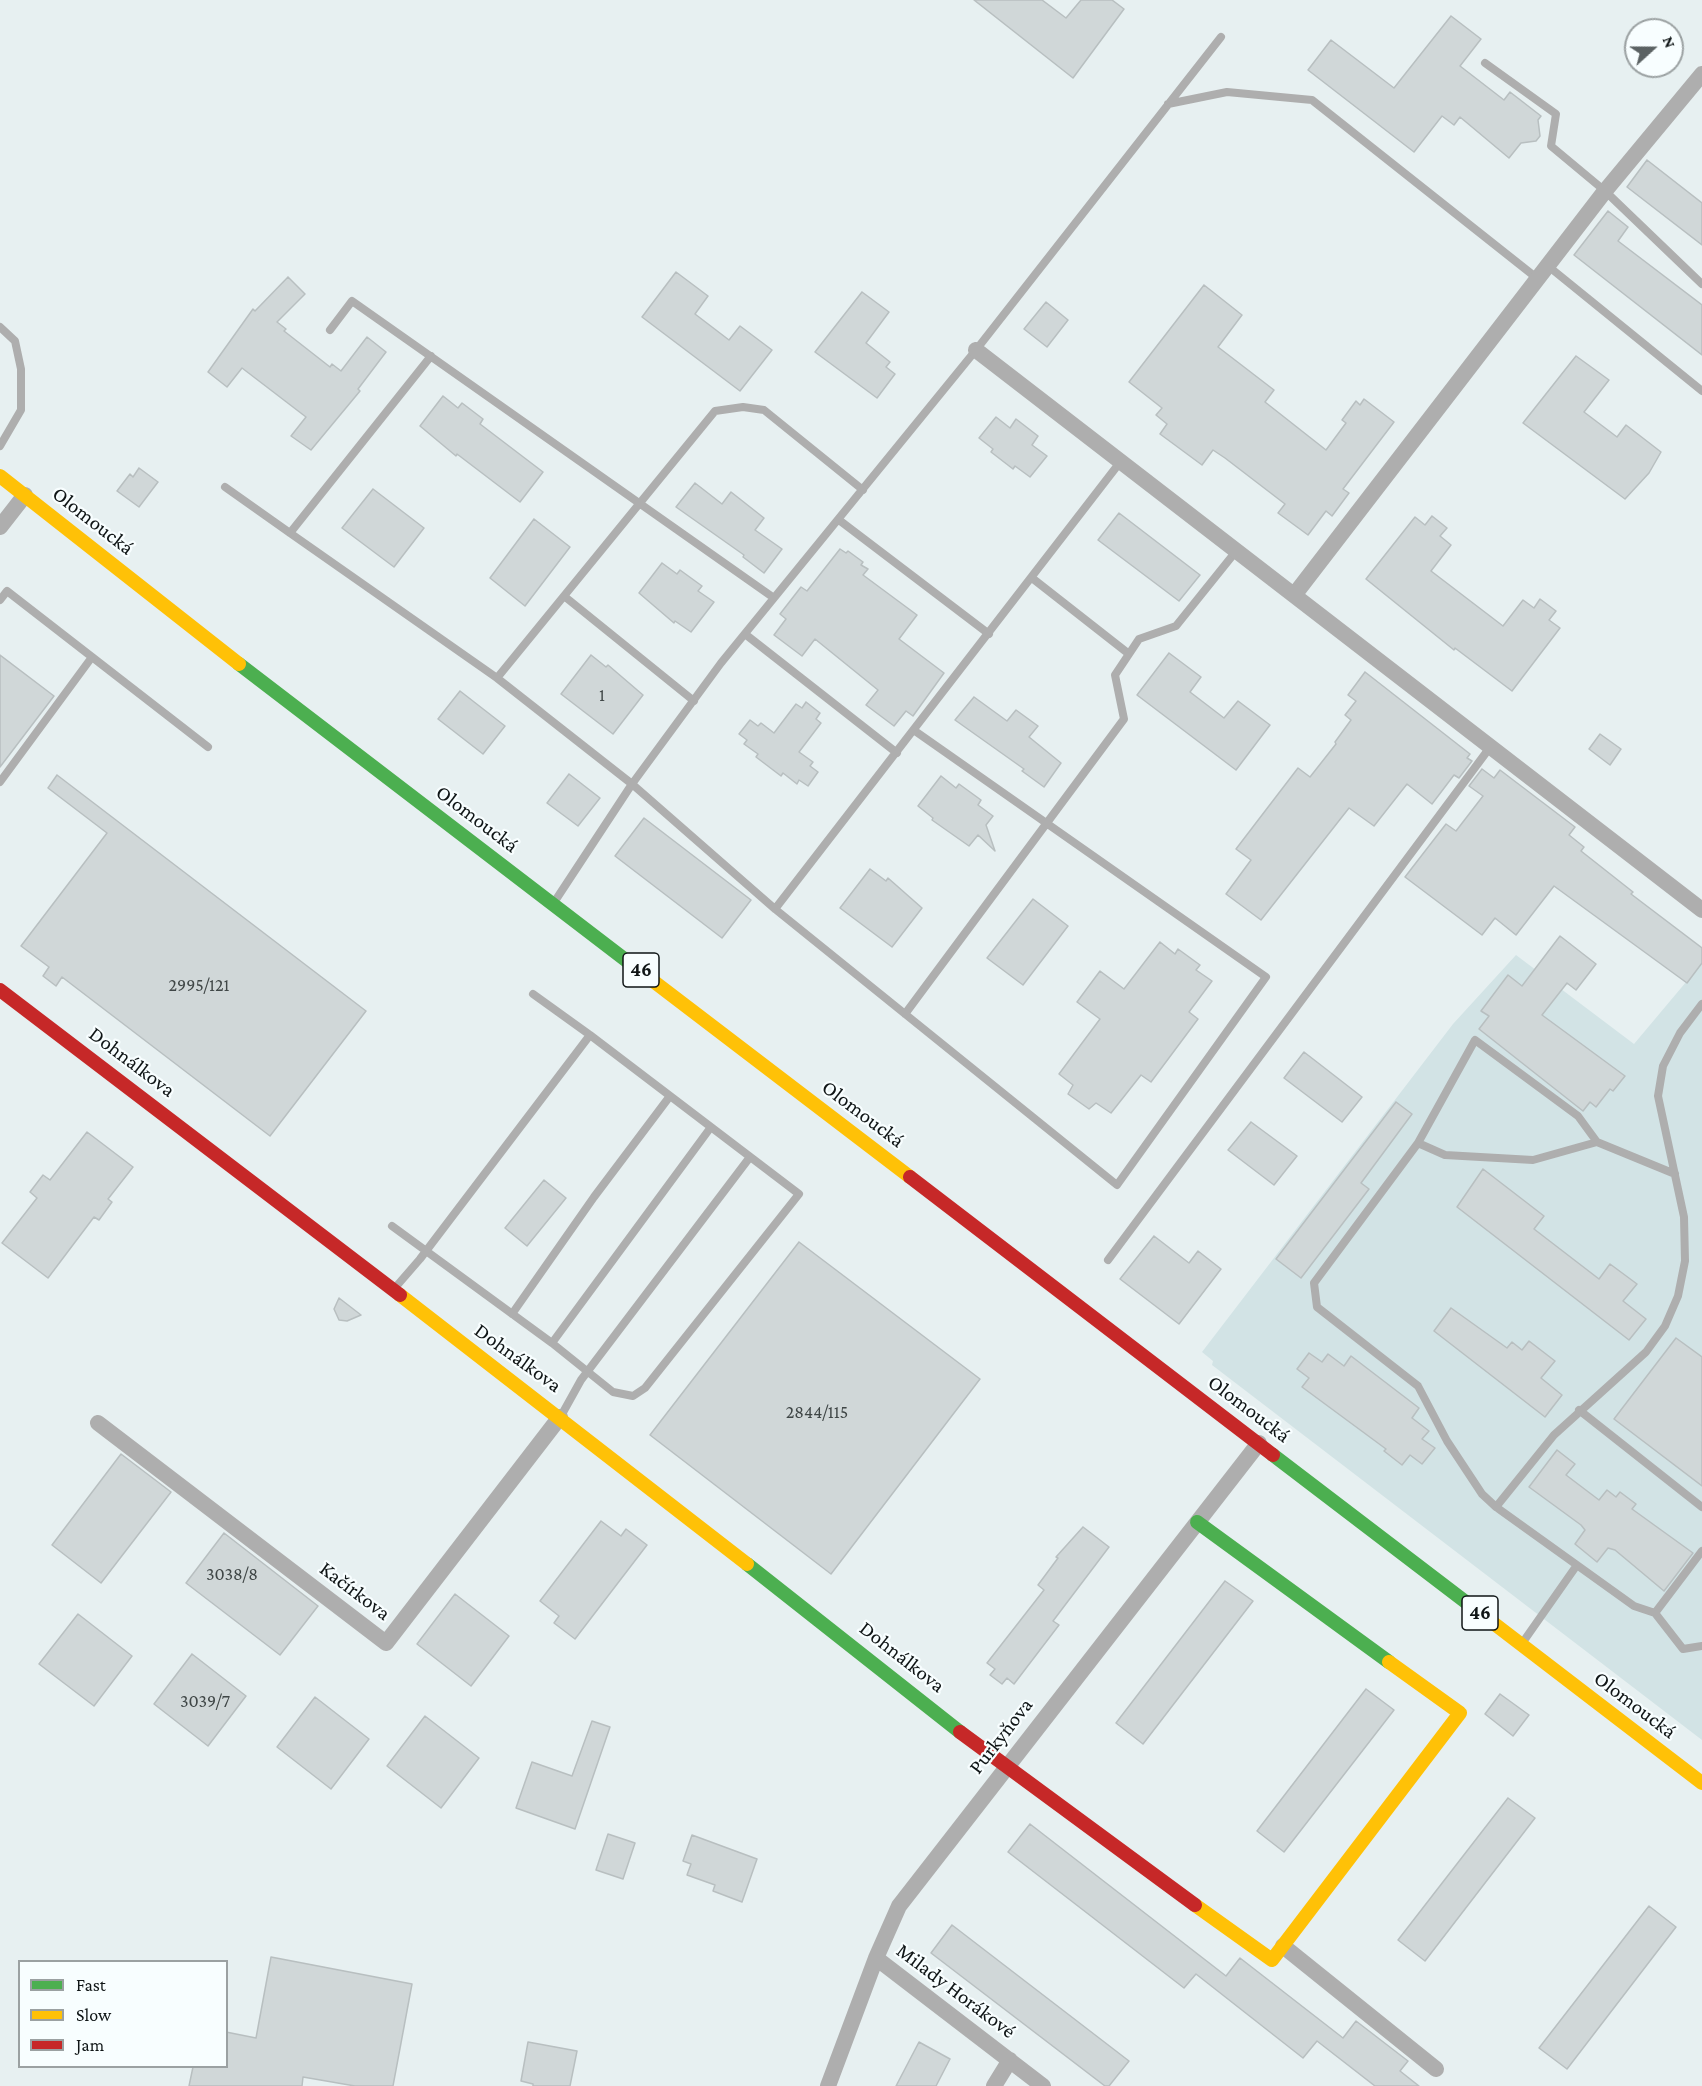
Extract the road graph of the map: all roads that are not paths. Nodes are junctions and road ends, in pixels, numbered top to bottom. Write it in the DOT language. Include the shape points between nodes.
graph roads {
  1 [pos="1221,37"];
  2 [pos="1485,63"];
  3 [pos="1702,74"];
  4 [pos="1168,104"];
  5 [pos="1605,191"];
  6 [pos="1543,272"];
  7 [pos="1702,284"];
  8 [pos="0,327"];
  9 [pos="330,330"];
  10 [pos="976,350"];
  11 [pos="431,356"];
  12 [pos="1702,391"];
  13 [pos="0,446"];
  14 [pos="1121,461"];
  15 [pos="0,476"];
  16 [pos="225,487"];
  17 [pos="863,490"];
  18 [pos="25,495"];
  19 [pos="640,504"];
  20 [pos="839,520"];
  21 [pos="0,527"];
  22 [pos="290,533"];
  23 [pos="1237,550"];
  24 [pos="1032,578"];
  25 [pos="1295,594"];
  26 [pos="564,596"];
  27 [pos="774,598"];
  28 [pos="0,600"];
  29 [pos="745,634"];
  30 [pos="989,634"];
  31 [pos="1130,654"];
  32 [pos="92,657"];
  33 [pos="497,678"];
  34 [pos="694,701"];
  35 [pos="915,731"];
  36 [pos="1491,746"];
  37 [pos="208,747"];
  38 [pos="897,753"];
  39 [pos="0,782"];
  40 [pos="632,784"];
  41 [pos="1046,823"];
  42 [pos="554,904"];
  43 [pos="775,909"];
  44 [pos="1702,909"];
  45 [pos="0,990"];
  46 [pos="533,994"];
  47 [pos="1702,1004"];
  48 [pos="905,1014"];
  49 [pos="590,1035"];
  50 [pos="670,1096"];
  51 [pos="711,1127"];
  52 [pos="1597,1142"];
  53 [pos="1418,1143"];
  54 [pos="750,1157"];
  55 [pos="1675,1174"];
  56 [pos="392,1226"];
  57 [pos="426,1250"];
  58 [pos="1107,1260"];
  59 [pos="393,1289"];
  60 [pos="512,1314"];
  61 [pos="552,1343"];
  62 [pos="588,1371"];
  63 [pos="1579,1410"];
  64 [pos="560,1417"];
  65 [pos="98,1423"];
  66 [pos="1260,1443"];
  67 [pos="1702,1507"];
  68 [pos="1497,1508"];
  69 [pos="1197,1522"];
  70 [pos="1702,1551"];
  71 [pos="1577,1566"];
  72 [pos="1655,1613"];
  73 [pos="1521,1645"];
  74 [pos="1702,1646"];
  75 [pos="1005,1767"];
  76 [pos="1702,1783"];
  77 [pos="1283,1946"];
  78 [pos="876,1958"];
  79 [pos="1010,2060"];
  80 [pos="1436,2069"];
  81 [pos="828,2086"];
  82 [pos="994,2086"];
  83 [pos="1043,2086"];
  1 -- 4 [label="lane"];
  2 -- 5 [label="lane" via="1556,114 1551,146"];
  3 -- 5 [label="street"];
  4 -- 6 [label="lane" via="1227,92 1312,100"];
  4 -- 10 [label="lane"];
  5 -- 6 [label="street"];
  5 -- 7 [label="lane"];
  6 -- 12 [label="lane"];
  6 -- 25 [label="street"];
  8 -- 13 [label="lane" via="15,341 21,369 21,410"];
  9 -- 11 [label="lane" via="352,301"];
  10 -- 14 [label="street"];
  10 -- 17 [label="lane"];
  11 -- 19 [label="lane"];
  11 -- 22 [label="lane"];
  14 -- 23 [label="street"];
  14 -- 24 [label="lane"];
  15 -- 18 [label="street, Olomoucká / 46"];
  16 -- 22 [label="lane"];
  17 -- 19 [label="lane" via="764,410 742,407 715,411"];
  17 -- 20 [label="lane"];
  18 -- 21 [label="street"];
  18 -- 42 [label="street, Olomoucká / 46"];
  19 -- 26 [label="lane"];
  19 -- 27 [label="lane"];
  20 -- 27 [label="lane"];
  20 -- 30 [label="lane"];
  22 -- 33 [label="lane"];
  23 -- 25 [label="street"];
  23 -- 31 [label="lane" via="1176,626 1139,639"];
  24 -- 30 [label="lane"];
  24 -- 31 [label="lane"];
  25 -- 36 [label="street"];
  26 -- 33 [label="lane"];
  26 -- 34 [label="lane"];
  27 -- 29 [label="lane"];
  28 -- 32 [label="lane" via="7,591"];
  29 -- 34 [label="lane"];
  29 -- 38 [label="lane"];
  30 -- 35 [label="lane"];
  31 -- 41 [label="lane" via="1115,675 1124,719"];
  32 -- 37 [label="lane"];
  32 -- 39 [label="lane"];
  33 -- 40 [label="lane"];
  34 -- 40 [label="lane"];
  35 -- 38 [label="lane"];
  35 -- 41 [label="lane"];
  36 -- 44 [label="street"];
  36 -- 58 [label="lane"];
  38 -- 43 [label="lane"];
  40 -- 42 [label="lane"];
  40 -- 43 [label="lane"];
  41 -- 48 [label="lane"];
  41 -- 48 [label="lane" via="1266,977 1117,1185"];
  42 -- 66 [label="street, Olomoucká / 46"];
  43 -- 48 [label="lane"];
  45 -- 59 [label="street, Dohnálkova"];
  46 -- 49 [label="lane"];
  47 -- 55 [label="lane" via="1680,1033 1663,1066 1658,1096"];
  49 -- 50 [label="lane"];
  49 -- 57 [label="lane"];
  50 -- 51 [label="lane"];
  50 -- 60 [label="lane"];
  51 -- 54 [label="lane"];
  51 -- 61 [label="lane"];
  52 -- 53 [label="lane" via="1533,1160 1445,1155"];
  52 -- 53 [label="lane" via="1578,1116 1475,1040"];
  52 -- 55 [label="lane"];
  53 -- 68 [label="lane" via="1314,1283 1317,1307 1418,1386 1447,1441 1482,1494"];
  54 -- 62 [label="lane"];
  54 -- 62 [label="lane" via="799,1194 645,1388 633,1396 613,1392"];
  55 -- 63 [label="lane" via="1684,1217 1685,1261 1678,1296 1665,1326 1646,1352"];
  56 -- 57 [label="lane"];
  57 -- 59 [label="lane"];
  57 -- 60 [label="lane"];
  59 -- 64 [label="street, Dohnálkova"];
  60 -- 61 [label="lane"];
  61 -- 62 [label="lane"];
  62 -- 64 [label="lane"];
  63 -- 67 [label="lane"];
  63 -- 68 [label="lane" via="1554,1435"];
  64 -- 65 [label="street, Kačírkova" via="386,1643"];
  64 -- 75 [label="street, Dohnálkova"];
  66 -- 69 [label="street, Purkyňova"];
  66 -- 73 [label="street, Olomoucká / 46"];
  68 -- 71 [label="lane"];
  69 -- 75 [label="street, Purkyňova"];
  69 -- 77 [label="street" via="1460,1713"];
  70 -- 72 [label="lane"];
  71 -- 72 [label="lane" via="1634,1606"];
  71 -- 73 [label="lane"];
  72 -- 74 [label="lane" via="1683,1649"];
  73 -- 76 [label="street, Olomoucká / 46"];
  75 -- 77 [label="street" via="1272,1960"];
  75 -- 78 [label="street, Purkyňova" via="899,1906"];
  77 -- 80 [label="street"];
  78 -- 79 [label="street, Milady Horákové"];
  78 -- 81 [label="street, Purkyňova"];
  79 -- 82 [label="street, Milady Horákové"];
  79 -- 83 [label="street, Milady Horákové"];
}
